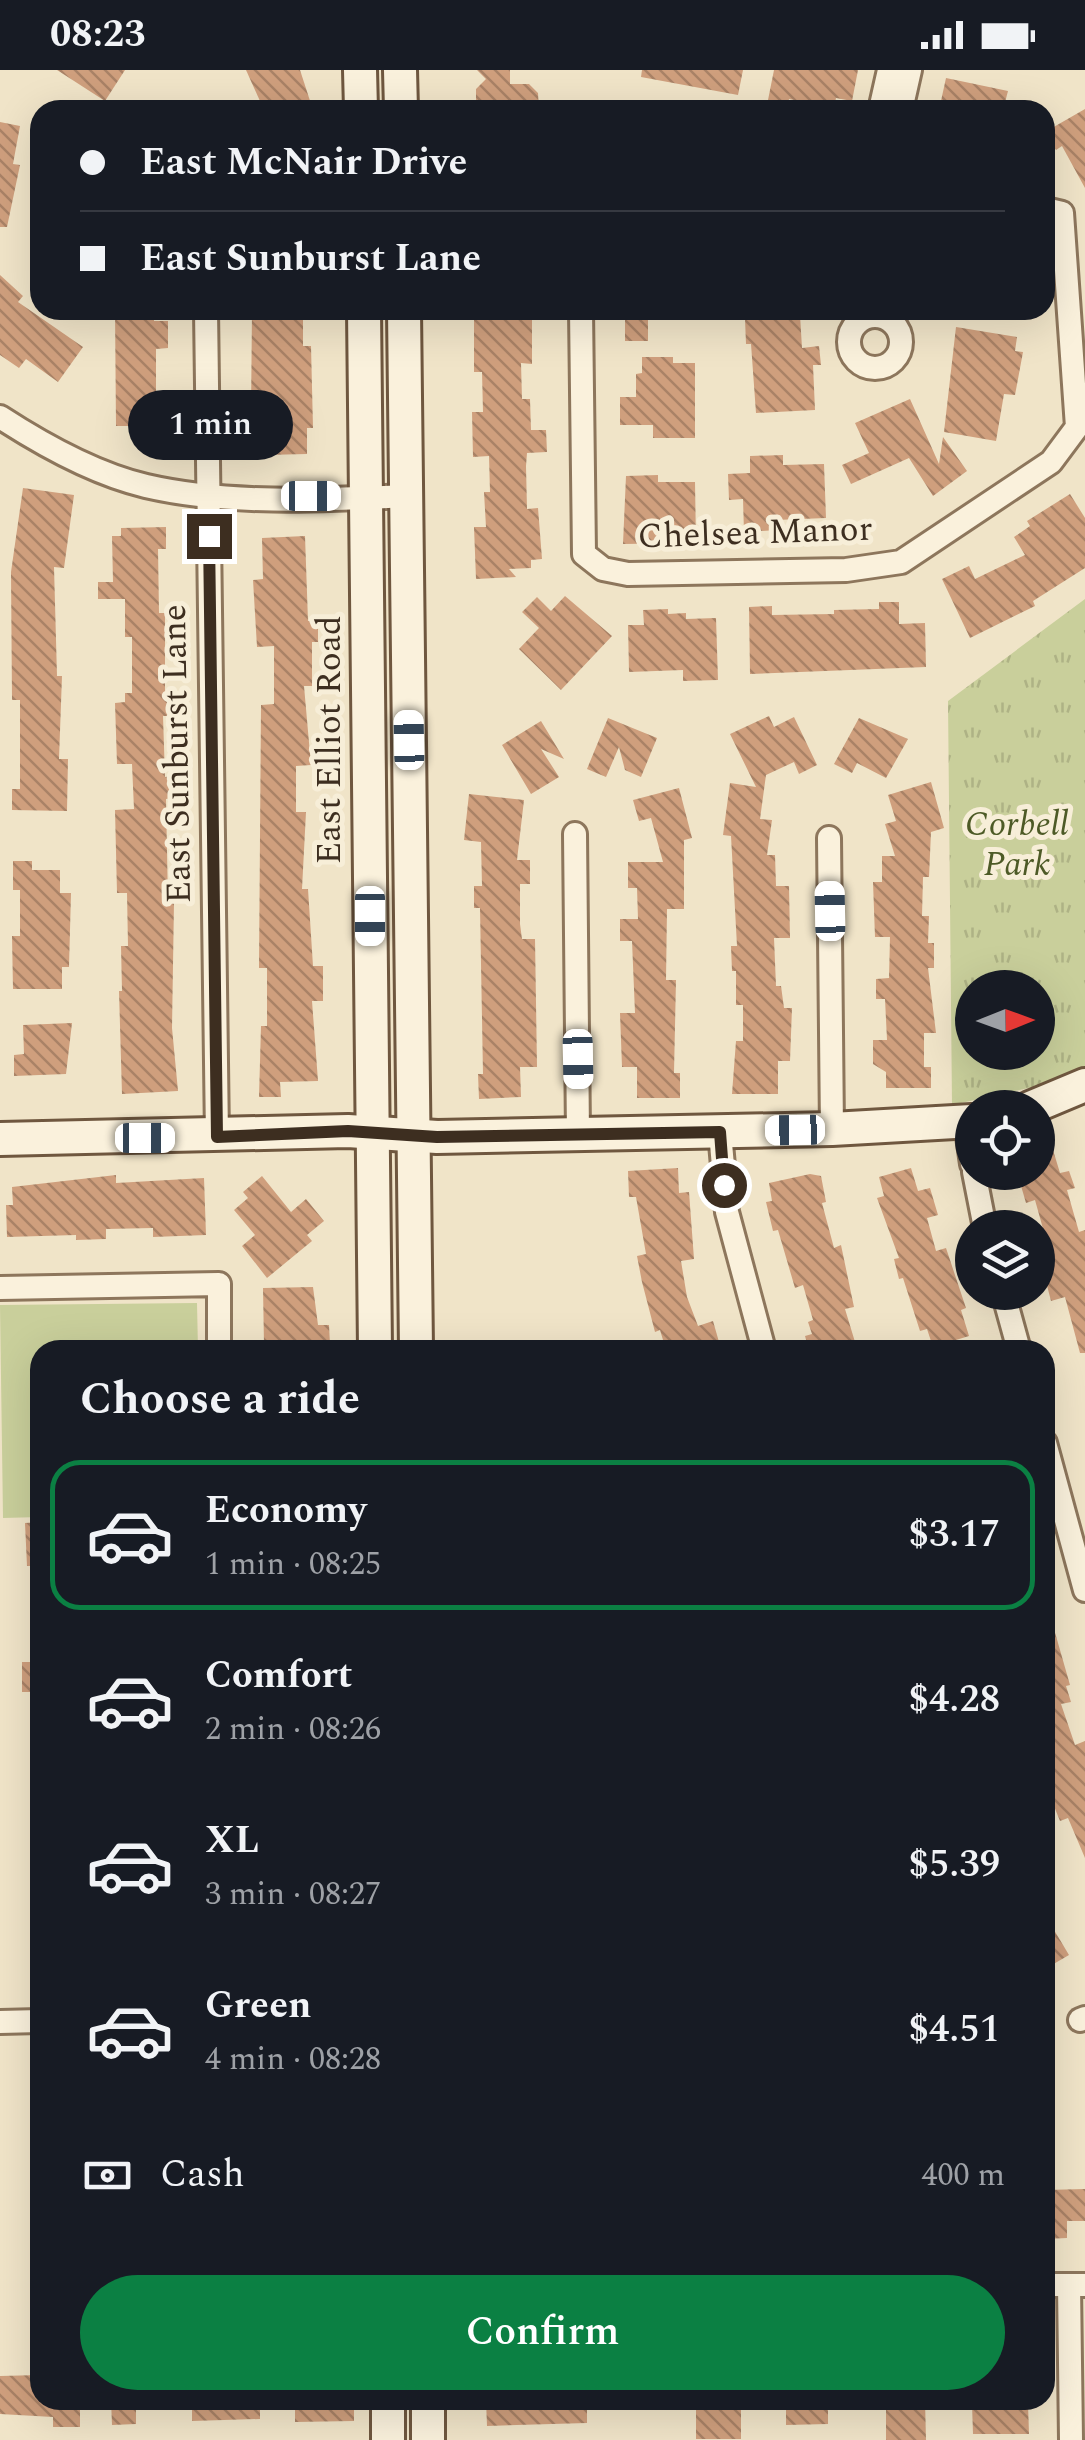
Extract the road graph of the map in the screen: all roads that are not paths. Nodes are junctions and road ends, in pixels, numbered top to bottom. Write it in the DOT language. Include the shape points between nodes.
graph roads {
  1 [pos="360,70"];
  2 [pos="400,70"];
  3 [pos="910,70"];
  4 [pos="892,95"];
  5 [pos="361,100"];
  6 [pos="401,100"];
  7 [pos="1055,211"];
  8 [pos="206,320"];
  9 [pos="364,320"];
  10 [pos="404,320"];
  11 [pos="581,320"];
  12 [pos="1,421"];
  13 [pos="208,496"];
  14 [pos="406,496"];
  15 [pos="368,497"];
  16 [pos="575,834"];
  17 [pos="829,838"];
  18 [pos="1085,1086"];
  19 [pos="1055,1098"];
  20 [pos="955,1123"];
  21 [pos="832,1129"];
  22 [pos="720,1132"];
  23 [pos="372,1133"];
  24 [pos="578,1134"];
  25 [pos="414,1135"];
  26 [pos="217,1137"];
  27 [pos="0,1139"];
  28 [pos="0,1288"];
  29 [pos="1008,1310"];
  30 [pos="219,1340"];
  31 [pos="375,1340"];
  32 [pos="416,1340"];
  33 [pos="761,1340"];
  34 [pos="1016,1340"];
  35 [pos="1055,1480"];
  36 [pos="1085,1590"];
  37 [pos="30,2021"];
  38 [pos="0,2022"];
  39 [pos="1077,2285"];
  40 [pos="388,2410"];
  41 [pos="428,2410"];
  42 [pos="388,2440"];
  43 [pos="428,2440"];
  44 [pos="1072,2440"];
  1 -- 5 [label="main road"];
  2 -- 6 [label="main road"];
  3 -- 4 [label="street"];
  7 -- 11 [label="street, Chelsea Manor" via="1062,213 1078,427 1050,462 901,562 846,570 603,570 584,554"];
  8 -- 13 [label="street, East Sunburst Lane"];
  9 -- 15 [label="main road, East Elliot Road"];
  10 -- 14 [label="main road"];
  12 -- 13 [label="street" via="144,486"];
  13 -- 15 [label="street"];
  13 -- 26 [label="street, East Sunburst Lane"];
  14 -- 15 [label="street"];
  14 -- 25 [label="main road"];
  15 -- 23 [label="main road, East Elliot Road"];
  16 -- 24 [label="street"];
  17 -- 21 [label="street"];
  18 -- 19 [label="main road"];
  20 -- 21 [label="main road"];
  21 -- 22 [label="main road"];
  22 -- 24 [label="main road"];
  22 -- 33 [label="street" via="726,1212"];
  23 -- 25 [label="main road"];
  23 -- 26 [label="main road"];
  23 -- 31 [label="main road, East Elliot Road"];
  24 -- 25 [label="main road"];
  25 -- 32 [label="main road"];
  26 -- 27 [label="main road"];
  28 -- 30 [label="street" via="219,1284"];
  29 -- 34 [label="street"];
  35 -- 36 [label="street"];
  37 -- 38 [label="street"];
  39 -- 44 [label="street"];
  40 -- 42 [label="main road"];
  41 -- 43 [label="main road"];
}
